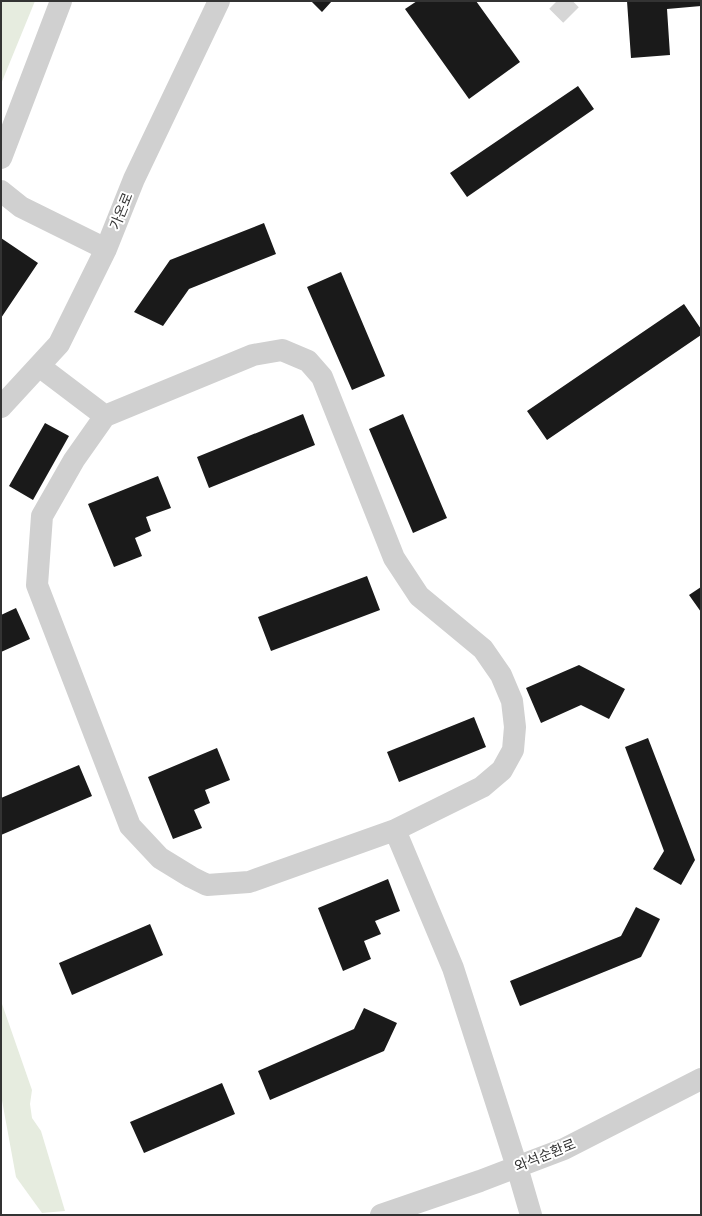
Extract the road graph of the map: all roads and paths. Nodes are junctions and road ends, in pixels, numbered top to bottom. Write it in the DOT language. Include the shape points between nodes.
graph roads {
  1 [pos="61,1"];
  2 [pos="219,1"];
  3 [pos="1,158"];
  4 [pos="1,191"];
  5 [pos="106,249"];
  6 [pos="39,366"];
  7 [pos="1,407"];
  8 [pos="105,416"];
  9 [pos="395,830"];
  10 [pos="701,1079"];
  11 [pos="517,1167"];
  12 [pos="381,1215"];
  13 [pos="531,1215"];
  1 -- 3 [label="street"];
  2 -- 5 [label="street, 가온로" via="134,179"];
  4 -- 5 [label="street" via="21,207"];
  5 -- 6 [label="street, 가온로" via="59,344"];
  6 -- 7 [label="street, 가온로"];
  6 -- 8 [label="street"];
  8 -- 9 [label="street" via="74,460 42,516 37,584 130,826 160,858 207,885 249,882"];
  8 -- 9 [label="street" via="253,355 275,351 282,350 308,361 322,377 394,558 419,596 484,650 501,675 512,701 515,726 513,750 502,770 482,787"];
  9 -- 11 [label="street" via="453,968"];
  10 -- 11 [label="street, 와석순환로" via="564,1149"];
  11 -- 12 [label="street, 와석순환로"];
  11 -- 13 [label="street"];
}
